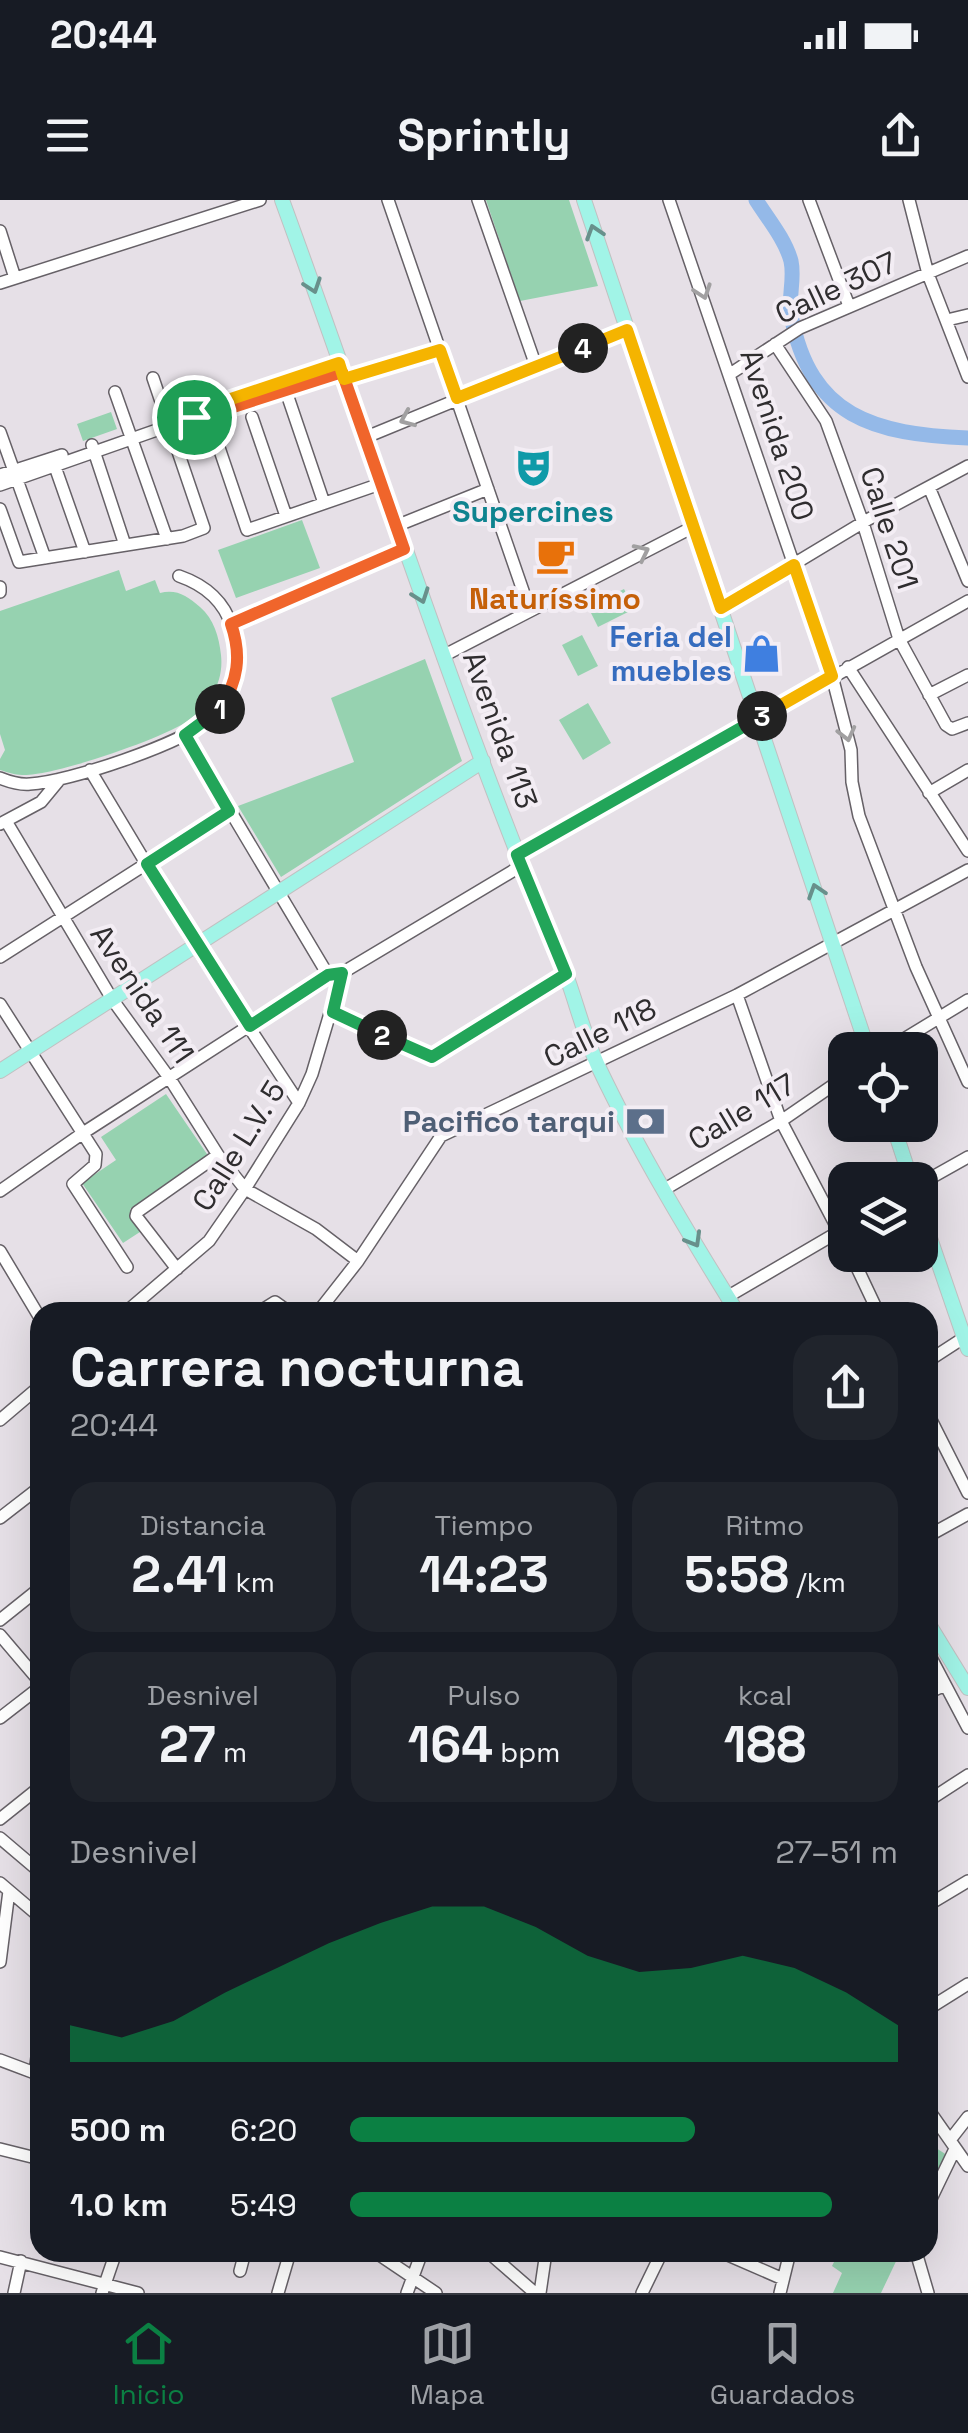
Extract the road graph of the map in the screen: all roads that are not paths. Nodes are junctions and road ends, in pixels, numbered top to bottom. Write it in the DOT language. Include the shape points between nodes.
graph roads {
  1 [pos="260,200"];
  2 [pos="282,200"];
  3 [pos="388,200"];
  4 [pos="478,200"];
  5 [pos="584,200"];
  6 [pos="669,200"];
  7 [pos="810,200"];
  8 [pos="909,200"];
  9 [pos="0,230"];
  10 [pos="968,256"];
  11 [pos="928,274"];
  12 [pos="15,278"];
  13 [pos="0,283"];
  14 [pos="849,306"];
  15 [pos="968,315"];
  16 [pos="947,320"];
  17 [pos="627,330"];
  18 [pos="779,341"];
  19 [pos="440,350"];
  20 [pos="536,366"];
  21 [pos="341,371"];
  22 [pos="730,374"];
  23 [pos="968,377"];
  24 [pos="153,378"];
  25 [pos="285,391"];
  26 [pos="115,392"];
  27 [pos="457,398"];
  28 [pos="252,416"];
  29 [pos="168,423"];
  30 [pos="212,427"];
  31 [pos="0,432"];
  32 [pos="131,436"];
  33 [pos="364,438"];
  34 [pos="93,449"];
  35 [pos="54,462"];
  36 [pos="968,466"];
  37 [pos="15,475"];
  38 [pos="0,476"];
  39 [pos="380,484"];
  40 [pos="0,485"];
  41 [pos="928,487"];
  42 [pos="488,489"];
  43 [pos="324,503"];
  44 [pos="0,508"];
  45 [pos="286,516"];
  46 [pos="863,523"];
  47 [pos="396,526"];
  48 [pos="693,527"];
  49 [pos="167,539"];
  50 [pos="126,545"];
  51 [pos="404,549"];
  52 [pos="85,552"];
  53 [pos="44,558"];
  54 [pos="794,565"];
  55 [pos="180,576"];
  56 [pos="968,581"];
  57 [pos="968,601"];
  58 [pos="721,608"];
  59 [pos="530,611"];
  60 [pos="231,624"];
  61 [pos="899,639"];
  62 [pos="443,656"];
  63 [pos="848,667"];
  64 [pos="968,675"];
  65 [pos="832,676"];
  66 [pos="930,695"];
  67 [pos="757,719"];
  68 [pos="968,723"];
  69 [pos="185,735"];
  70 [pos="483,761"];
  71 [pos="90,770"];
  72 [pos="968,770"];
  73 [pos="0,778"];
  74 [pos="60,779"];
  75 [pos="929,793"];
  76 [pos="229,811"];
  77 [pos="3,822"];
  78 [pos="968,851"];
  79 [pos="519,861"];
  80 [pos="147,864"];
  81 [pos="968,870"];
  82 [pos="279,892"];
  83 [pos="894,910"];
  84 [pos="60,916"];
  85 [pos="833,943"];
  86 [pos="196,945"];
  87 [pos="0,957"];
  88 [pos="342,973"];
  89 [pos="566,974"];
  90 [pos="328,975"];
  91 [pos="737,994"];
  92 [pos="112,999"];
  93 [pos="968,1000"];
  94 [pos="0,1004"];
  95 [pos="333,1012"];
  96 [pos="938,1018"];
  97 [pos="250,1026"];
  98 [pos="862,1032"];
  99 [pos="915,1032"];
  100 [pos="31,1051"];
  101 [pos="596,1062"];
  102 [pos="0,1071"];
  103 [pos="170,1079"];
  104 [pos="968,1082"];
  105 [pos="828,1089"];
  106 [pos="299,1103"];
  107 [pos="781,1121"];
  108 [pos="83,1133"];
  109 [pos="218,1155"];
  110 [pos="968,1157"];
  111 [pos="938,1174"];
  112 [pos="664,1188"];
  113 [pos="245,1189"];
  114 [pos="0,1191"];
  115 [pos="828,1207"];
  116 [pos="828,1242"];
  117 [pos="0,1251"];
  118 [pos="938,1259"];
  119 [pos="358,1261"];
  120 [pos="127,1267"];
  121 [pos="177,1269"];
  122 [pos="11,1271"];
  123 [pos="858,1272"];
  124 [pos="0,1280"];
  125 [pos="727,1297"];
  126 [pos="30,1302"];
  127 [pos="138,1302"];
  128 [pos="326,1302"];
  129 [pos="730,1302"];
  130 [pos="873,1302"];
  131 [pos="967,1340"];
  132 [pos="938,1356"];
  133 [pos="30,1394"];
  134 [pos="0,1420"];
  135 [pos="938,1434"];
  136 [pos="968,1493"];
  137 [pos="30,1495"];
  138 [pos="968,1514"];
  139 [pos="0,1518"];
  140 [pos="938,1530"];
  141 [pos="30,1596"];
  142 [pos="0,1620"];
  143 [pos="0,1635"];
  144 [pos="938,1635"];
  145 [pos="962,1664"];
  146 [pos="30,1672"];
  147 [pos="938,1675"];
  148 [pos="943,1686"];
  149 [pos="968,1688"];
  150 [pos="938,1689"];
  151 [pos="30,1692"];
  152 [pos="0,1718"];
  153 [pos="968,1728"];
  154 [pos="968,1775"];
  155 [pos="938,1794"];
  156 [pos="30,1795"];
  157 [pos="0,1819"];
  158 [pos="0,1838"];
  159 [pos="28,1862"];
  160 [pos="968,1881"];
  161 [pos="4,1887"];
  162 [pos="938,1900"];
  163 [pos="30,1909"];
  164 [pos="0,1962"];
  165 [pos="968,1984"];
  166 [pos="938,2003"];
  167 [pos="0,2060"];
  168 [pos="30,2071"];
  169 [pos="968,2117"];
  170 [pos="938,2123"];
  171 [pos="952,2145"];
  172 [pos="0,2148"];
  173 [pos="30,2156"];
  174 [pos="968,2166"];
  175 [pos="938,2180"];
  176 [pos="0,2257"];
  177 [pos="21,2261"];
  178 [pos="112,2262"];
  179 [pos="242,2262"];
  180 [pos="287,2262"];
  181 [pos="390,2262"];
  182 [pos="418,2262"];
  183 [pos="500,2262"];
  184 [pos="544,2262"];
  185 [pos="657,2262"];
  186 [pos="743,2262"];
  187 [pos="788,2262"];
  188 [pos="919,2262"];
  189 [pos="240,2270"];
  190 [pos="413,2277"];
  191 [pos="783,2280"];
  192 [pos="103,2288"];
  193 [pos="14,2293"];
  194 [pos="138,2293"];
  195 [pos="278,2293"];
  196 [pos="407,2293"];
  197 [pos="436,2293"];
  198 [pos="538,2293"];
  199 [pos="642,2293"];
  200 [pos="780,2293"];
  201 [pos="928,2293"];
  1 -- 12 [label="street"];
  2 -- 21 [label="main road, Avenida 113, one-way"];
  3 -- 19 [label="street"];
  4 -- 20 [label="street"];
  17 -- 5 [label="main road, one-way"];
  6 -- 22 [label="street, Avenida 200, one-way"];
  7 -- 14 [label="street"];
  8 -- 11 [label="street"];
  9 -- 12 [label="street"];
  10 -- 11 [label="street, Calle 307"];
  11 -- 14 [label="street, Calle 307"];
  11 -- 16 [label="street"];
  12 -- 13 [label="street"];
  14 -- 18 [label="street, Calle 307"];
  15 -- 16 [label="street"];
  16 -- 23 [label="street"];
  17 -- 20 [label="street"];
  17 -- 48 [label="main road"];
  18 -- 22 [label="street, Calle 307"];
  18 -- 46 [label="street, Calle 201" via="826,421"];
  19 -- 21 [label="street"];
  19 -- 27 [label="street"];
  20 -- 27 [label="street"];
  21 -- 25 [label="street"];
  21 -- 33 [label="main road, Avenida 113"];
  22 -- 54 [label="street, Avenida 200"];
  24 -- 29 [label="street"];
  25 -- 29 [label="street"];
  25 -- 43 [label="street"];
  26 -- 32 [label="street"];
  27 -- 33 [label="street, one-way"];
  27 -- 42 [label="street"];
  28 -- 45 [label="street"];
  29 -- 32 [label="street"];
  29 -- 49 [label="street" via="204,528"];
  30 -- 45 [label="street" via="247,530"];
  31 -- 37 [label="street"];
  32 -- 34 [label="street"];
  32 -- 49 [label="street"];
  33 -- 39 [label="main road, Avenida 113"];
  34 -- 35 [label="street"];
  34 -- 50 [label="street"];
  35 -- 37 [label="street"];
  35 -- 52 [label="street"];
  36 -- 41 [label="street"];
  37 -- 38 [label="street"];
  37 -- 40 [label="street"];
  37 -- 53 [label="street"];
  39 -- 43 [label="street"];
  39 -- 47 [label="main road, Avenida 113"];
  41 -- 46 [label="street"];
  41 -- 56 [label="street"];
  42 -- 47 [label="street"];
  42 -- 59 [label="street"];
  43 -- 45 [label="street"];
  44 -- 53 [label="street" via="18,562"];
  46 -- 54 [label="street"];
  46 -- 61 [label="street, Calle 201"];
  47 -- 51 [label="main road, Avenida 113"];
  48 -- 58 [label="main road"];
  59 -- 48 [label="street, one-way"];
  49 -- 50 [label="street"];
  50 -- 52 [label="street"];
  51 -- 60 [label="street"];
  51 -- 62 [label="main road, Avenida 113, one-way"];
  52 -- 53 [label="street"];
  54 -- 58 [label="street"];
  54 -- 65 [label="street, Avenida 200"];
  55 -- 60 [label="street" via="211,593"];
  57 -- 61 [label="street"];
  58 -- 67 [label="main road"];
  59 -- 62 [label="street"];
  60 -- 69 [label="street" via="238,652 232,688 211,719"];
  61 -- 63 [label="street"];
  61 -- 66 [label="street, Calle 201"];
  62 -- 70 [label="main road, Avenida 113"];
  63 -- 65 [label="street"];
  63 -- 75 [label="street"];
  64 -- 66 [label="street"];
  65 -- 67 [label="street"];
  65 -- 83 [label="street, Avenida 200, one-way" via="860,816"];
  66 -- 68 [label="street, Calle 201" via="952,730"];
  67 -- 79 [label="street"];
  85 -- 67 [label="main road, one-way"];
  69 -- 71 [label="street"];
  69 -- 76 [label="street"];
  70 -- 79 [label="main road, Avenida 113"];
  70 -- 82 [label="main road"];
  71 -- 74 [label="street"];
  71 -- 80 [label="street"];
  72 -- 75 [label="street"];
  73 -- 74 [label="street" via="32,784"];
  74 -- 77 [label="street" via="41,802"];
  75 -- 78 [label="street"];
  76 -- 80 [label="street"];
  76 -- 82 [label="street"];
  77 -- 84 [label="street, Avenida 111"];
  79 -- 88 [label="street"];
  79 -- 89 [label="main road, Avenida 113"];
  80 -- 84 [label="street"];
  80 -- 86 [label="street"];
  81 -- 83 [label="street, Calle 118"];
  82 -- 86 [label="main road"];
  82 -- 90 [label="street"];
  83 -- 85 [label="street, Calle 118"];
  83 -- 96 [label="street, Avenida 200"];
  84 -- 87 [label="street"];
  84 -- 92 [label="street, Avenida 111"];
  85 -- 91 [label="street, Calle 118"];
  85 -- 98 [label="main road"];
  86 -- 92 [label="main road"];
  86 -- 97 [label="street"];
  88 -- 90 [label="street"];
  88 -- 95 [label="street, Calle L.V. 5"];
  89 -- 95 [label="street" via="432,1057"];
  89 -- 101 [label="main road, Avenida 113"];
  90 -- 97 [label="street"];
  91 -- 101 [label="street, Calle 118"];
  91 -- 107 [label="street"];
  92 -- 100 [label="main road"];
  92 -- 103 [label="street, Avenida 111"];
  93 -- 96 [label="street"];
  94 -- 100 [label="street"];
  95 -- 106 [label="street, Calle L.V. 5"];
  96 -- 99 [label="street"];
  96 -- 104 [label="street, Avenida 200"];
  97 -- 103 [label="street"];
  97 -- 106 [label="street"];
  100 -- 102 [label="main road"];
  100 -- 108 [label="street"];
  101 -- 112 [label="main road, Avenida 113"];
  101 -- 119 [label="street, Calle 118" via="441,1136"];
  103 -- 108 [label="street"];
  103 -- 109 [label="street, Avenida 111"];
  105 -- 107 [label="street, Calle 117"];
  106 -- 113 [label="street, Calle L.V. 5"];
  107 -- 112 [label="street, Calle 117"];
  107 -- 115 [label="street"];
  108 -- 114 [label="street"];
  108 -- 120 [label="street" via="95,1165 73,1184"];
  109 -- 113 [label="street, Avenida 111"];
  109 -- 121 [label="street" via="137,1212"];
  110 -- 111 [label="street"];
  112 -- 125 [label="main road, Avenida 113, one-way"];
  113 -- 119 [label="street" via="316,1228"];
  113 -- 121 [label="street, Calle L.V. 5" via="209,1241"];
  116 -- 125 [label="street"];
  117 -- 122 [label="street"];
  118 -- 131 [label="main road"];
  119 -- 128 [label="street, Calle 118"];
  121 -- 127 [label="street, Calle L.V. 5"];
  122 -- 124 [label="street"];
  122 -- 126 [label="street"];
  123 -- 130 [label="street"];
  125 -- 129 [label="main road, Avenida 113"];
  131 -- 132 [label="street"];
  133 -- 134 [label="street"];
  135 -- 136 [label="street"];
  137 -- 139 [label="street"];
  138 -- 140 [label="street"];
  141 -- 142 [label="street"];
  143 -- 146 [label="street"];
  144 -- 145 [label="main road"];
  145 -- 149 [label="main road"];
  147 -- 148 [label="street"];
  148 -- 150 [label="street"];
  148 -- 153 [label="street"];
  151 -- 152 [label="street"];
  154 -- 155 [label="street"];
  156 -- 157 [label="street"];
  158 -- 159 [label="street"];
  160 -- 162 [label="street"];
  161 -- 163 [label="street"];
  161 -- 164 [label="street"];
  165 -- 166 [label="street"];
  167 -- 168 [label="street"];
  169 -- 171 [label="street"];
  170 -- 171 [label="street"];
  171 -- 174 [label="street"];
  171 -- 175 [label="street"];
  172 -- 173 [label="street"];
  176 -- 177 [label="street"];
  177 -- 192 [label="street"];
  177 -- 193 [label="street"];
  178 -- 192 [label="street"];
  179 -- 189 [label="street"];
  180 -- 195 [label="street"];
  181 -- 190 [label="street"];
  182 -- 190 [label="street"];
  183 -- 198 [label="street"];
  184 -- 198 [label="street"];
  185 -- 199 [label="street"];
  186 -- 191 [label="street"];
  187 -- 191 [label="street"];
  188 -- 201 [label="street"];
  190 -- 196 [label="street"];
  190 -- 197 [label="street"];
  191 -- 200 [label="street"];
  192 -- 194 [label="street"];
}
